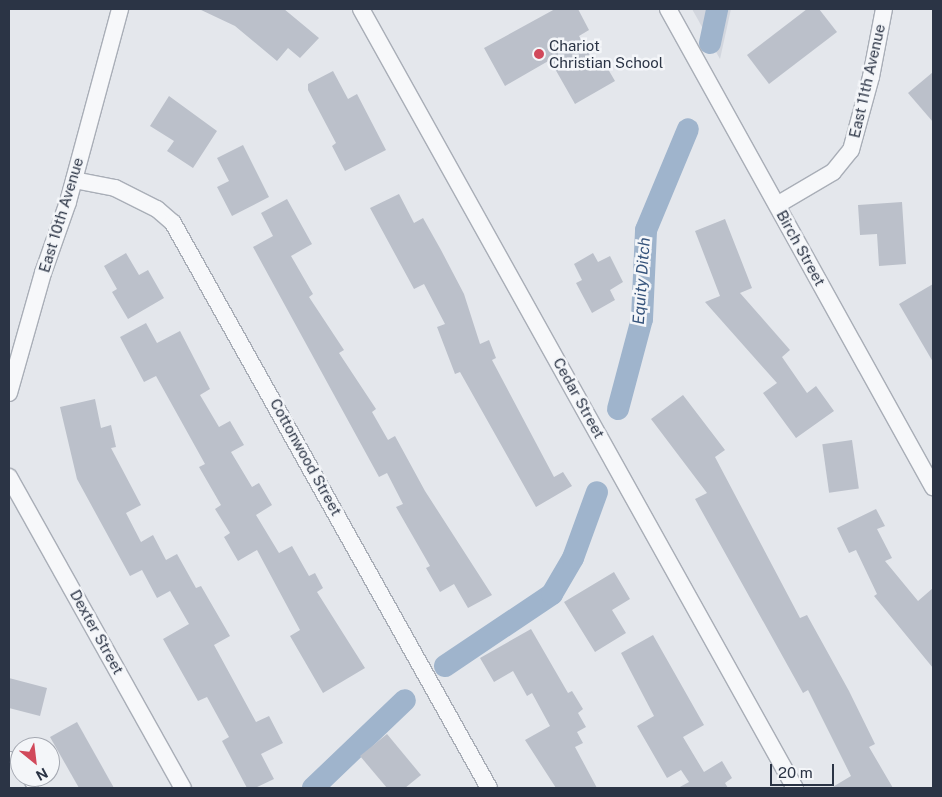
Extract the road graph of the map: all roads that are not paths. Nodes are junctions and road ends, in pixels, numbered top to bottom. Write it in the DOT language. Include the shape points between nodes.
graph roads {
  1 [pos="120,9"];
  2 [pos="361,9"];
  3 [pos="668,9"];
  4 [pos="884,9"];
  5 [pos="74,180"];
  6 [pos="777,205"];
  7 [pos="9,393"];
  8 [pos="9,477"];
  9 [pos="933,487"];
  10 [pos="183,788"];
  11 [pos="489,788"];
  12 [pos="795,788"];
  1 -- 5 [label="street, East 10th Avenue"];
  2 -- 12 [label="street, Cedar Street"];
  3 -- 6 [label="street, Birch Street"];
  4 -- 6 [label="street, East 11th Avenue" via="865,105 851,150 833,172"];
  5 -- 7 [label="street, East 10th Avenue"];
  5 -- 11 [label="street, Cottonwood Street" via="122,192 157,209 173,223"];
  6 -- 9 [label="street, Birch Street"];
  8 -- 10 [label="street, Dexter Street"];
}
